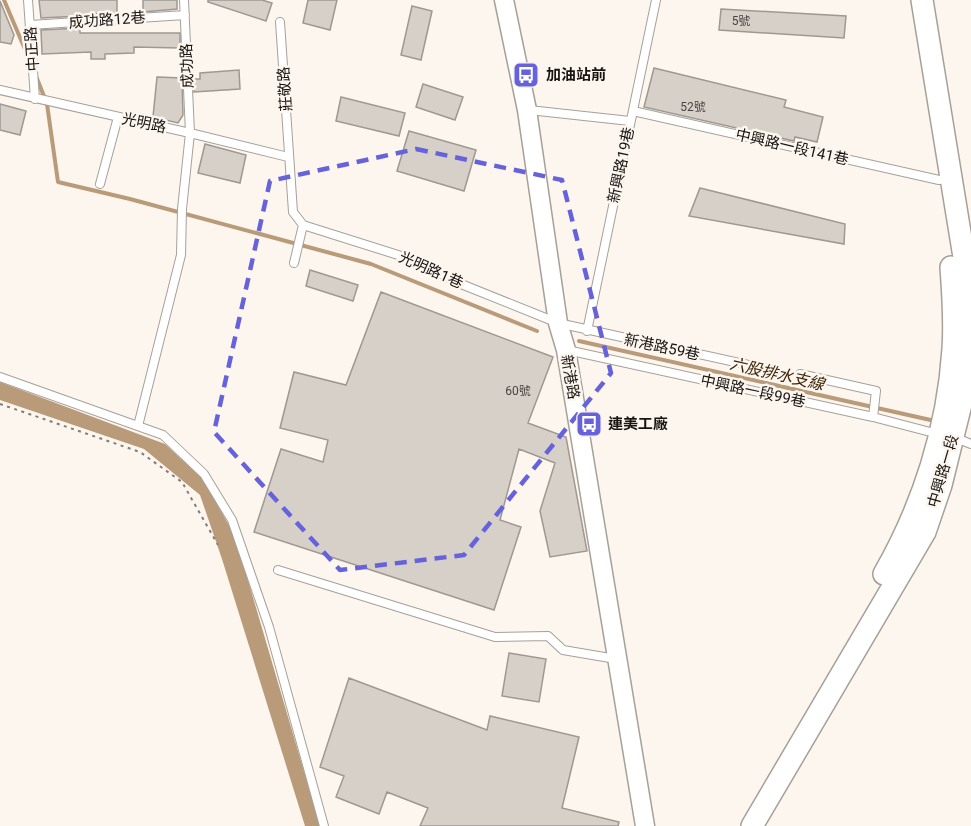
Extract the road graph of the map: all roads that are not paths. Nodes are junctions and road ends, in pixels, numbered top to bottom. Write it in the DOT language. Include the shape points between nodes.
graph roads {
  1 [pos="28,0"];
  2 [pos="184,0"];
  3 [pos="504,0"];
  4 [pos="656,0"];
  5 [pos="907,0"];
  6 [pos="922,0"];
  7 [pos="185,15"];
  8 [pos="280,22"];
  9 [pos="30,25"];
  10 [pos="0,90"];
  11 [pos="37,99"];
  12 [pos="527,110"];
  13 [pos="633,111"];
  14 [pos="118,117"];
  15 [pos="630,120"];
  16 [pos="189,132"];
  17 [pos="288,157"];
  18 [pos="946,180"];
  19 [pos="100,184"];
  20 [pos="303,225"];
  21 [pos="294,263"];
  22 [pos="558,322"];
  23 [pos="587,331"];
  24 [pos="566,350"];
  25 [pos="767,369"];
  26 [pos="800,374"];
  27 [pos="0,377"];
  28 [pos="873,417"];
  29 [pos="138,426"];
  30 [pos="955,439"];
  31 [pos="278,570"];
  32 [pos="616,659"];
  33 [pos="324,826"];
  34 [pos="645,826"];
  35 [pos="738,826"];
  36 [pos="752,826"];
  1 -- 9 [label="lane, 中正路"];
  2 -- 7 [label="lane, 成功路"];
  3 -- 12 [label="street, 新港路"];
  4 -- 13 [label="lane, 新興路19巷"];
  5 -- 18 [label="main road, 中興路一段"];
  6 -- 18 [label="main road, 中興路一段"];
  7 -- 9 [label="lane, 成功路12巷"];
  7 -- 16 [label="lane, 成功路"];
  8 -- 17 [label="lane, 莊敬路"];
  9 -- 11 [label="lane, 中正路"];
  10 -- 11 [label="lane, 光明路"];
  11 -- 14 [label="lane, 光明路"];
  12 -- 15 [label="lane"];
  12 -- 22 [label="street, 新港路"];
  13 -- 15 [label="lane, 新興路19巷"];
  13 -- 18 [label="lane, 中興路一段141巷"];
  14 -- 16 [label="lane, 光明路"];
  14 -- 19 [label="lane"];
  15 -- 23 [label="lane, 新興路19巷"];
  16 -- 17 [label="lane, 光明路"];
  16 -- 29 [label="lane, 成功路" via="181,255"];
  17 -- 20 [label="lane" via="293,212"];
  18 -- 30 [label="main road, 中興路一段" via="964,256 968,299 964,392"];
  20 -- 21 [label="lane"];
  20 -- 22 [label="lane, 光明路1巷" via="414,260 461,284"];
  22 -- 23 [label="lane, 新港路59巷"];
  22 -- 24 [label="street, 新港路"];
  23 -- 25 [label="lane, 新港路59巷"];
  24 -- 28 [label="lane, 中興路一段99巷"];
  24 -- 32 [label="street, 新港路"];
  26 -- 28 [label="lane" via="876,391"];
  27 -- 29 [label="lane"];
  28 -- 30 [label="lane, 中興路一段99巷"];
  29 -- 33 [label="lane" via="163,435 204,474 232,520 269,627"];
  30 -- 35 [label="main road, 中興路一段" via="927,481 897,552"];
  30 -- 36 [label="main road, 中興路一段" via="925,532"];
  31 -- 32 [label="lane" via="495,637 548,636 563,650"];
  32 -- 34 [label="street, 新港路"];
}
